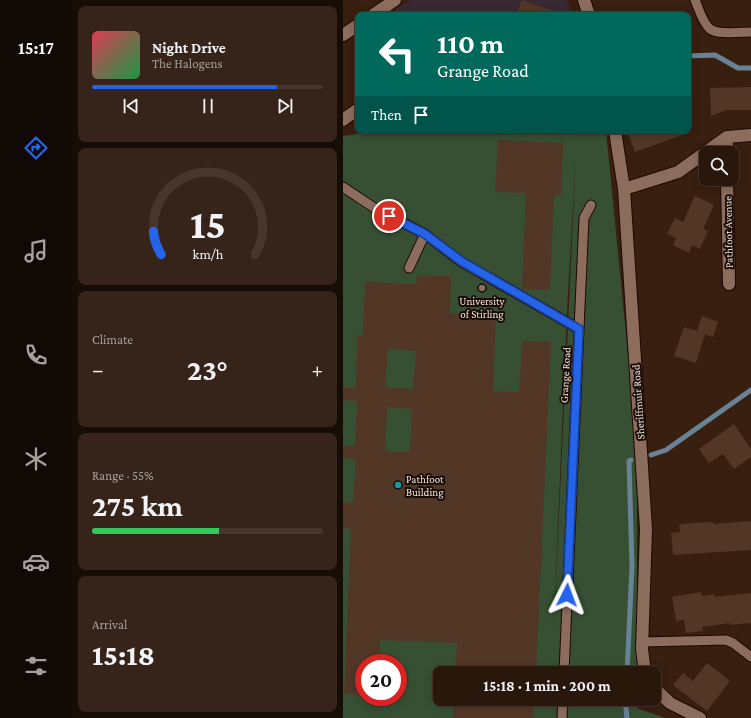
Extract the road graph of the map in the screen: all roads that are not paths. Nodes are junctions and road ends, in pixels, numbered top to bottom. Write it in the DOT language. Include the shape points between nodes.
graph roads {
  1 [pos="395,0"];
  2 [pos="587,0"];
  3 [pos="695,0"];
  4 [pos="377,12"];
  5 [pos="589,12"];
  6 [pos="355,27"];
  7 [pos="751,32"];
  8 [pos="343,35"];
  9 [pos="355,111"];
  10 [pos="343,120"];
  11 [pos="615,134"];
  12 [pos="751,135"];
  13 [pos="727,137"];
  14 [pos="727,146"];
  15 [pos="343,186"];
  16 [pos="727,186"];
  17 [pos="624,189"];
  18 [pos="591,205"];
  19 [pos="425,234"];
  20 [pos="409,268"];
  21 [pos="729,284"];
  22 [pos="579,329"];
  23 [pos="642,642"];
  24 [pos="751,657"];
  25 [pos="564,666"];
  26 [pos="644,666"];
  27 [pos="661,695"];
  28 [pos="563,706"];
  29 [pos="562,718"];
  30 [pos="700,718"];
  1 -- 4 [label="street"];
  2 -- 5 [label="street"];
  3 -- 7 [label="lane" via="711,30"];
  6 -- 8 [label="street"];
  9 -- 10 [label="street"];
  11 -- 17 [label="street, Sheriffmuir Road"];
  12 -- 13 [label="street"];
  13 -- 14 [label="street"];
  13 -- 17 [label="street" via="678,172"];
  15 -- 19 [label="lane" via="376,209"];
  16 -- 21 [label="street, Pathfoot Avenue"];
  17 -- 23 [label="street, Sheriffmuir Road" via="646,529"];
  18 -- 22 [label="lane, Grange Road" via="584,218"];
  19 -- 20 [label="lane"];
  19 -- 22 [label="lane" via="461,261"];
  22 -- 25 [label="lane, Grange Road"];
  23 -- 24 [label="lane" via="725,640"];
  23 -- 26 [label="street, Sheriffmuir Road"];
  27 -- 30 [label="street" via="670,703"];
  28 -- 29 [label="lane"];
}
